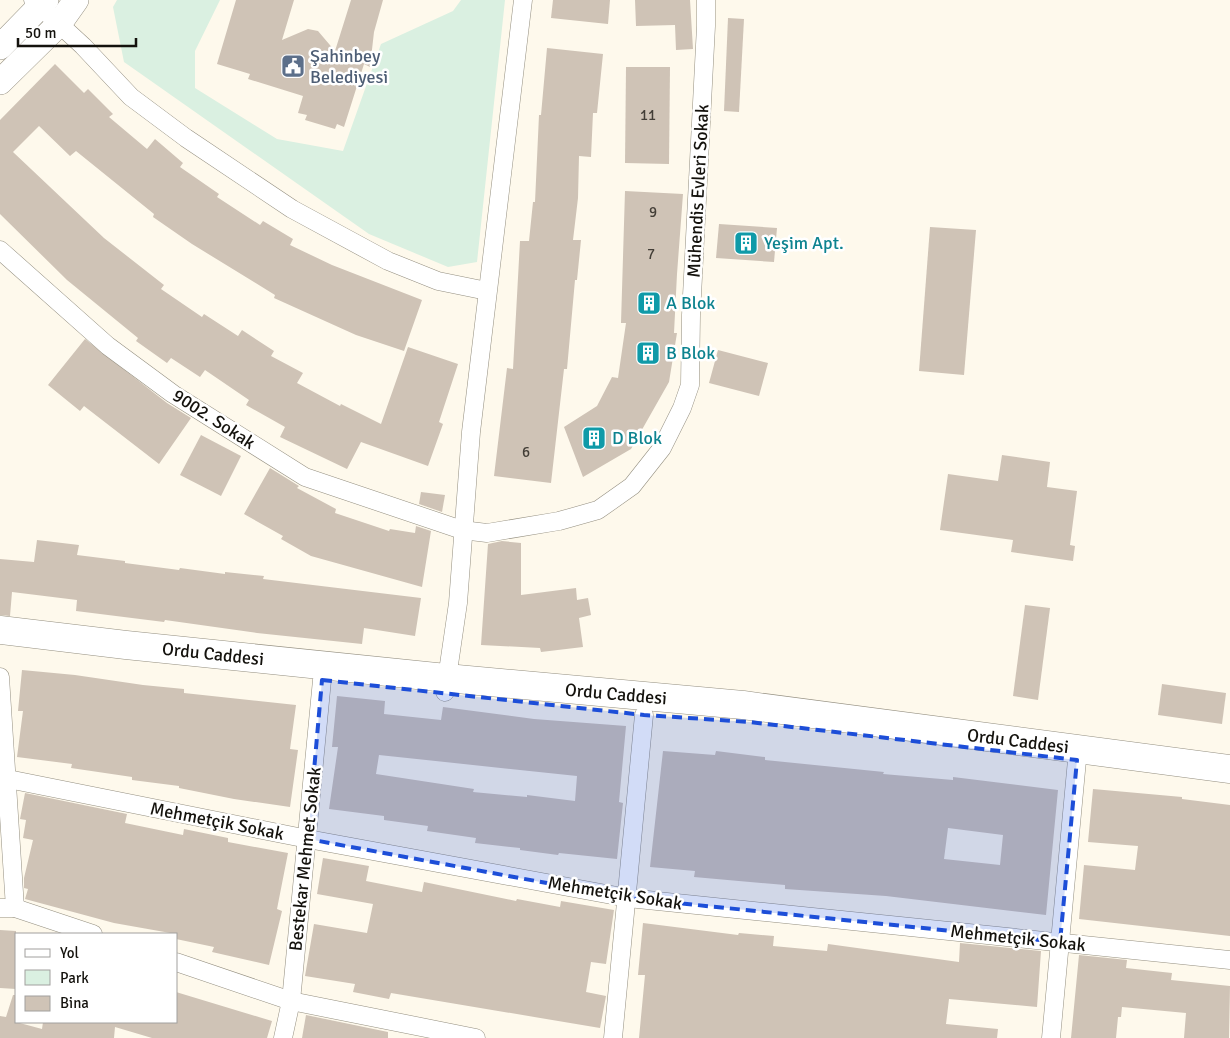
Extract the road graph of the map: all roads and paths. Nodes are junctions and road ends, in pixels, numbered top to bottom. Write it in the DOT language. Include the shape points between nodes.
graph roads {
  1 [pos="76,0"];
  2 [pos="523,0"];
  3 [pos="706,0"];
  4 [pos="40,2"];
  5 [pos="59,24"];
  6 [pos="0,47"];
  7 [pos="0,82"];
  8 [pos="0,250"];
  9 [pos="487,291"];
  10 [pos="462,530"];
  11 [pos="0,630"];
  12 [pos="0,642"];
  13 [pos="0,677"];
  14 [pos="322,680"];
  15 [pos="446,685"];
  16 [pos="644,715"];
  17 [pos="1076,760"];
  18 [pos="1230,769"];
  19 [pos="1230,778"];
  20 [pos="8,779"];
  21 [pos="308,839"];
  22 [pos="628,898"];
  23 [pos="7,908"];
  24 [pos="90,933"];
  25 [pos="1060,942"];
  26 [pos="1230,960"];
  27 [pos="178,963"];
  28 [pos="291,1001"];
  29 [pos="283,1038"];
  30 [pos="476,1038"];
  31 [pos="613,1038"];
  32 [pos="1051,1038"];
  1 -- 5 [label="street"];
  2 -- 9 [label="street"];
  3 -- 10 [label="street, Mühendis Evleri Sokak" via="690,385 682,408 662,448 632,486 598,510 559,521 487,533"];
  4 -- 5 [label="street"];
  4 -- 6 [label="street"];
  5 -- 7 [label="street"];
  5 -- 9 [label="street" via="131,97 186,138 292,208 388,261 438,281"];
  8 -- 10 [label="street, 9002. Sokak" via="108,346 159,384 305,477"];
  9 -- 10 [label="street"];
  10 -- 15 [label="street" via="458,604"];
  11 -- 15 [label="main road, Ordu Caddesi"];
  12 -- 14 [label="main road, Ordu Caddesi"];
  13 -- 20 [label="street"];
  14 -- 15 [label="main road, Ordu Caddesi"];
  14 -- 21 [label="street, Bestekar Mehmet Sokak"];
  15 -- 16 [label="main road, Ordu Caddesi"];
  15 -- 18 [label="main road, Ordu Caddesi" via="744,705"];
  16 -- 17 [label="main road, Ordu Caddesi" via="749,722"];
  16 -- 22 [label="street"];
  17 -- 19 [label="main road, Ordu Caddesi"];
  17 -- 25 [label="street"];
  20 -- 21 [label="street, Mehmetçik Sokak"];
  20 -- 23 [label="street"];
  21 -- 22 [label="street, Mehmetçik Sokak"];
  21 -- 28 [label="street, Bestekar Mehmet Sokak"];
  22 -- 25 [label="street, Mehmetçik Sokak"];
  22 -- 31 [label="street"];
  23 -- 24 [label="street"];
  25 -- 26 [label="street, Mehmetçik Sokak"];
  25 -- 32 [label="street"];
  27 -- 28 [label="street"];
  28 -- 29 [label="street, Bestekar Mehmet Sokak"];
  28 -- 30 [label="street"];
}
